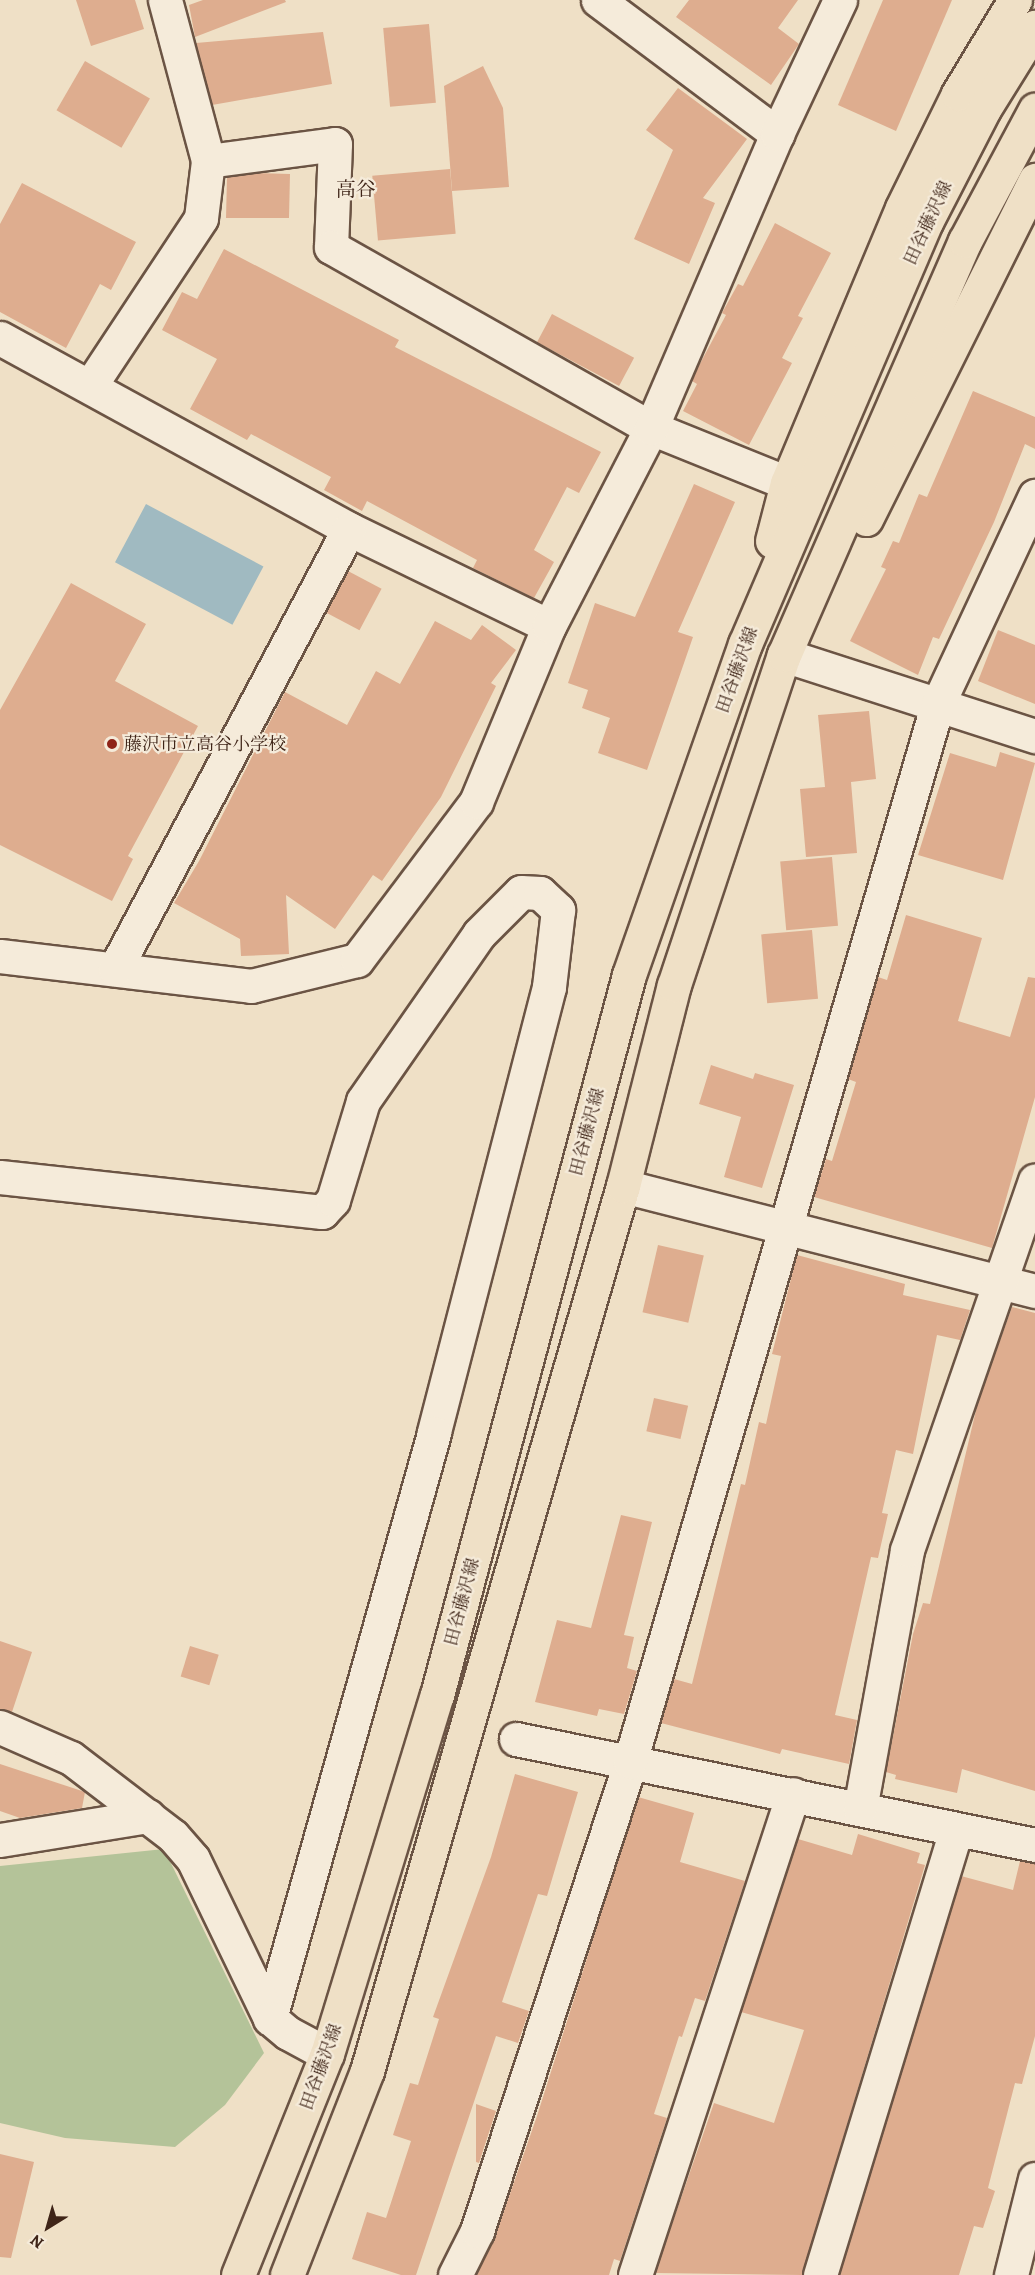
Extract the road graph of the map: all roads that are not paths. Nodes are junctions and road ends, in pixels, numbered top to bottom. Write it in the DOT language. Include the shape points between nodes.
graph roads {
  1 [pos="165,0"];
  2 [pos="598,0"];
  3 [pos="840,0"];
  4 [pos="1015,0"];
  5 [pos="1035,27"];
  6 [pos="1035,110"];
  7 [pos="777,134"];
  8 [pos="208,160"];
  9 [pos="1035,180"];
  10 [pos="0,338"];
  11 [pos="90,386"];
  12 [pos="651,428"];
  13 [pos="787,483"];
  14 [pos="1035,496"];
  15 [pos="349,529"];
  16 [pos="549,626"];
  17 [pos="745,644"];
  18 [pos="784,655"];
  19 [pos="937,706"];
  20 [pos="1035,736"];
  21 [pos="0,956"];
  22 [pos="115,969"];
  23 [pos="0,1177"];
  24 [pos="1035,1181"];
  25 [pos="622,1186"];
  26 [pos="785,1227"];
  27 [pos="1000,1282"];
  28 [pos="1035,1291"];
  29 [pos="0,1727"];
  30 [pos="516,1739"];
  31 [pos="630,1762"];
  32 [pos="794,1794"];
  33 [pos="860,1809"];
  34 [pos="148,1816"];
  35 [pos="957,1829"];
  36 [pos="0,1840"];
  37 [pos="1035,1845"];
  38 [pos="270,2018"];
  39 [pos="327,2054"];
  40 [pos="1035,2179"];
  41 [pos="238,2275"];
  42 [pos="287,2275"];
  43 [pos="455,2275"];
  44 [pos="635,2275"];
  45 [pos="820,2275"];
  46 [pos="1011,2275"];
  1 -- 8 [label="street"];
  2 -- 7 [label="street"];
  3 -- 7 [label="street"];
  4 -- 13 [label="main road" via="958,94 902,208"];
  5 -- 17 [label="main road, 田谷藤沢線" via="984,109 926,222"];
  6 -- 18 [label="main road" via="965,241"];
  7 -- 12 [label="street"];
  8 -- 11 [label="street" via="201,218"];
  8 -- 12 [label="street" via="335,144 331,247"];
  9 -- 18 [label="main road" via="864,524"];
  10 -- 11 [label="street"];
  11 -- 15 [label="street"];
  12 -- 13 [label="street"];
  12 -- 16 [label="street"];
  13 -- 17 [label="main road"];
  14 -- 19 [label="street"];
  15 -- 16 [label="street"];
  15 -- 22 [label="street"];
  16 -- 22 [label="street" via="476,802 357,960 251,986"];
  17 -- 39 [label="main road, 田谷藤沢線" via="629,975 437,1695"];
  18 -- 19 [label="street"];
  18 -- 25 [label="main road" via="674,985"];
  19 -- 20 [label="street"];
  19 -- 26 [label="street"];
  21 -- 22 [label="street"];
  23 -- 38 [label="street" via="322,1212 333,1200 363,1101 479,934 521,892 540,893 558,910 549,987 434,1433"];
  24 -- 27 [label="street"];
  25 -- 26 [label="street"];
  25 -- 42 [label="main road" via="367,2072"];
  26 -- 27 [label="street"];
  26 -- 31 [label="street"];
  27 -- 28 [label="street"];
  27 -- 33 [label="street" via="907,1550"];
  29 -- 34 [label="street" via="71,1758"];
  30 -- 31 [label="street"];
  31 -- 32 [label="street"];
  31 -- 43 [label="street" via="477,2231"];
  32 -- 33 [label="street"];
  32 -- 44 [label="street"];
  33 -- 35 [label="street"];
  34 -- 36 [label="street"];
  34 -- 38 [label="street" via="193,1859"];
  35 -- 37 [label="street"];
  35 -- 45 [label="street"];
  38 -- 39 [label="street" via="288,2033"];
  39 -- 41 [label="main road, 田谷藤沢線"];
  40 -- 46 [label="street"];
}
